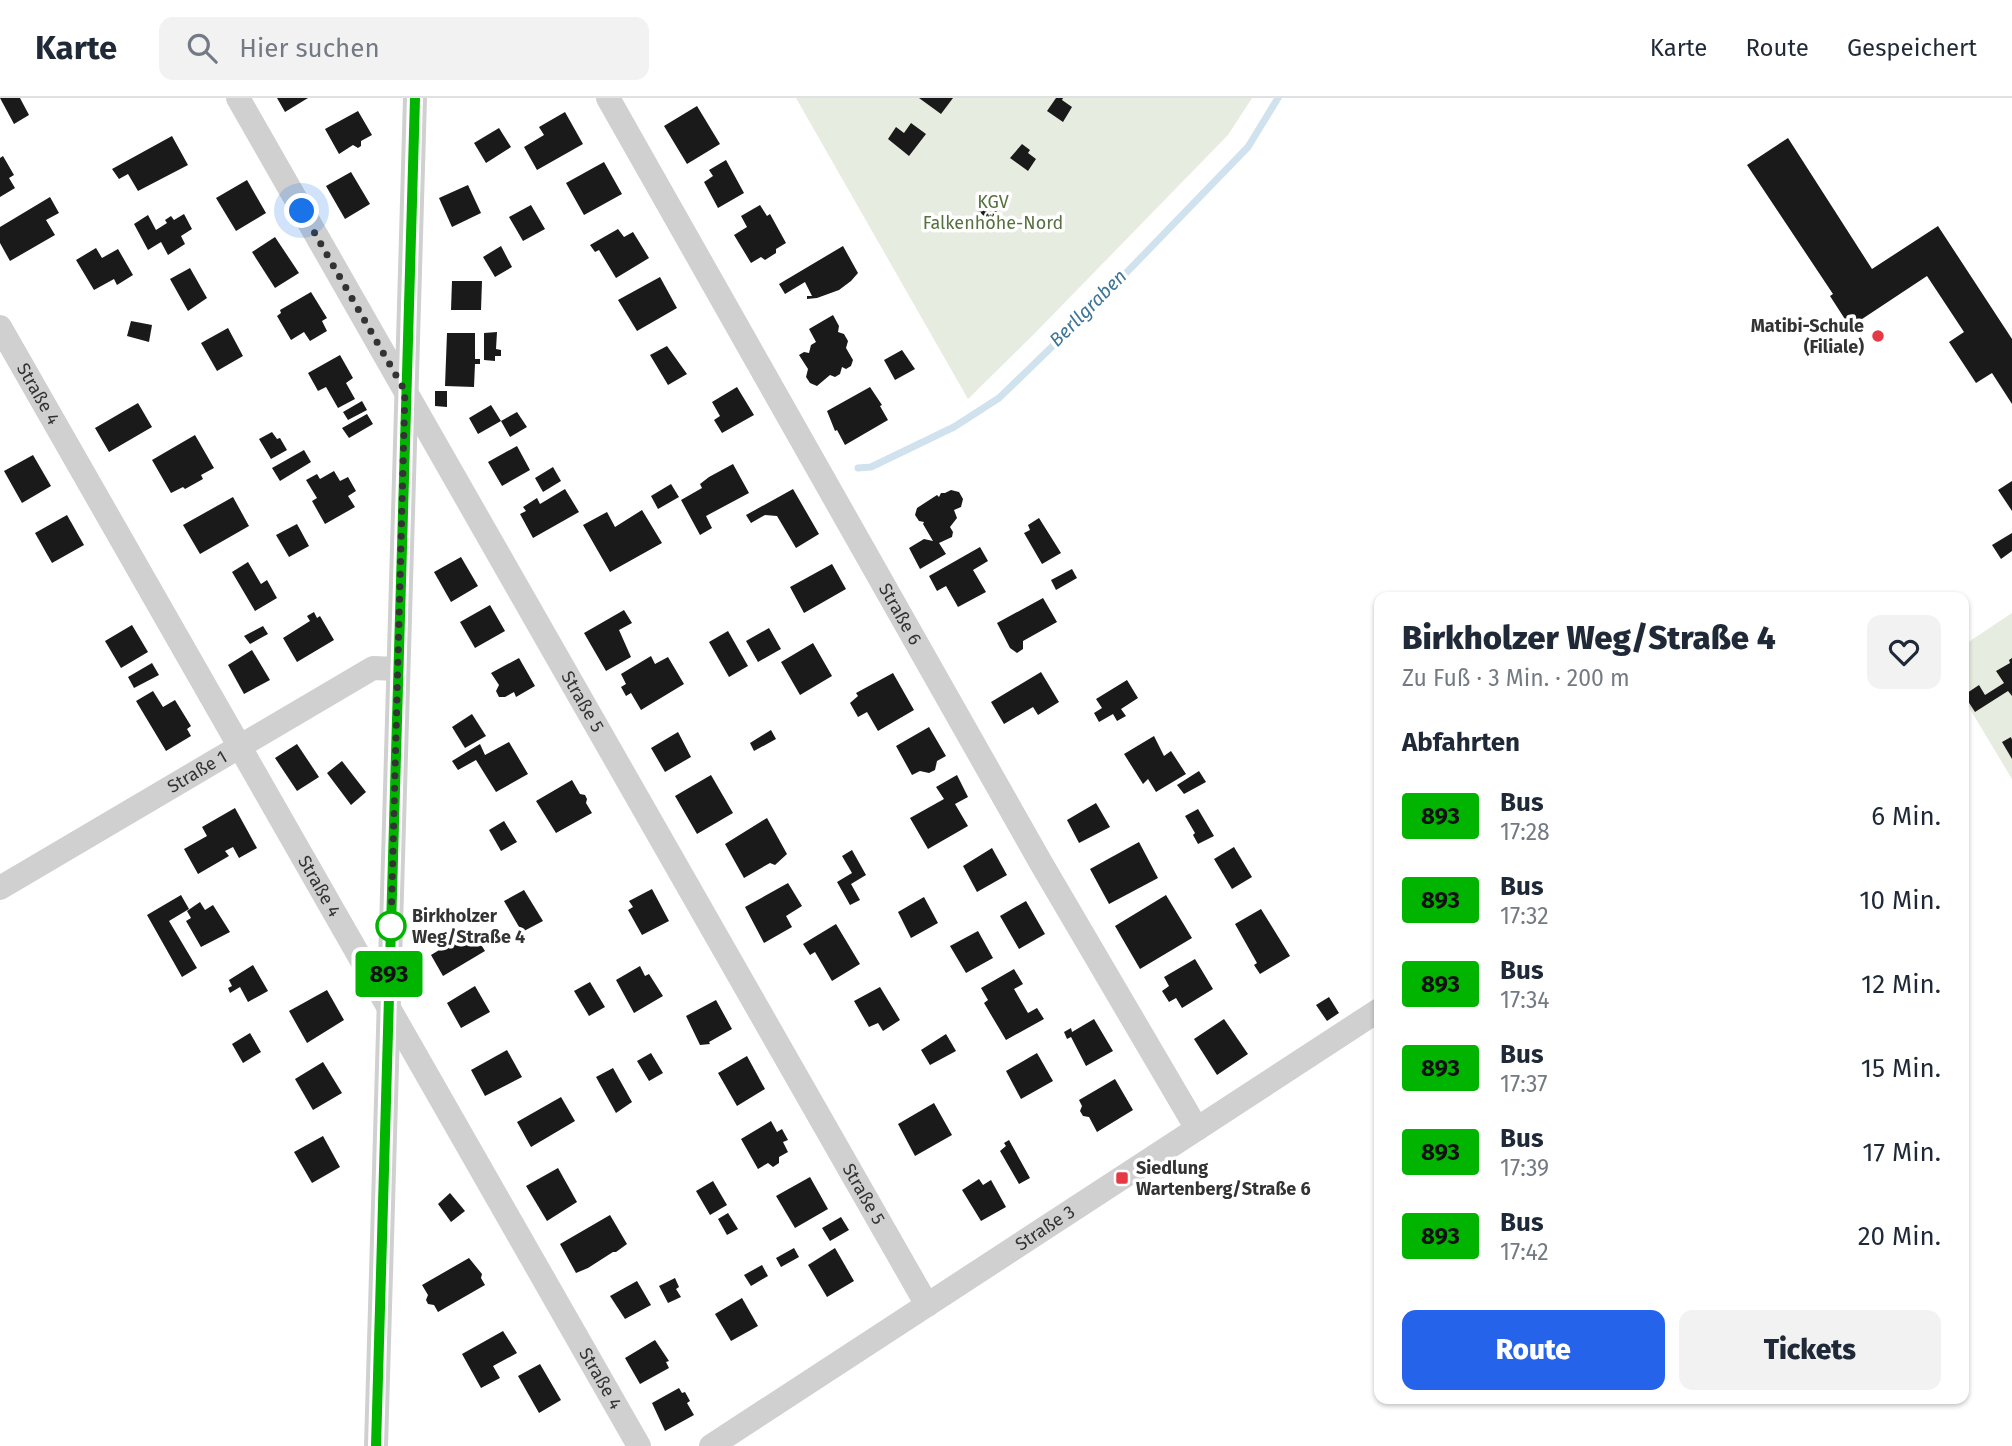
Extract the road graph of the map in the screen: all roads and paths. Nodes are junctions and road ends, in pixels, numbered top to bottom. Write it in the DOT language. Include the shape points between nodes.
graph roads {
  1 [pos="238,98"];
  2 [pos="415,98"];
  3 [pos="608,98"];
  4 [pos="0,327"];
  5 [pos="405,391"];
  6 [pos="397,669"];
  7 [pos="239,746"];
  8 [pos="0,888"];
  9 [pos="388,1007"];
  10 [pos="1374,1013"];
  11 [pos="1197,1129"];
  12 [pos="927,1305"];
  13 [pos="376,1446"];
  14 [pos="639,1446"];
  15 [pos="711,1446"];
  1 -- 5 [label="street, Straße 5"];
  2 -- 5 [label="street"];
  3 -- 11 [label="street, Straße 6" via="1034,851"];
  4 -- 7 [label="street, Straße 4"];
  5 -- 6 [label="street"];
  5 -- 12 [label="street, Straße 5"];
  6 -- 7 [label="street, Straße 1" via="373,668"];
  6 -- 9 [label="street"];
  7 -- 8 [label="street, Straße 1"];
  7 -- 9 [label="street, Straße 4"];
  9 -- 13 [label="street"];
  9 -- 14 [label="street, Straße 4"];
  10 -- 11 [label="street, Straße 3"];
  11 -- 12 [label="street, Straße 3"];
  12 -- 15 [label="street, Straße 3"];
}
